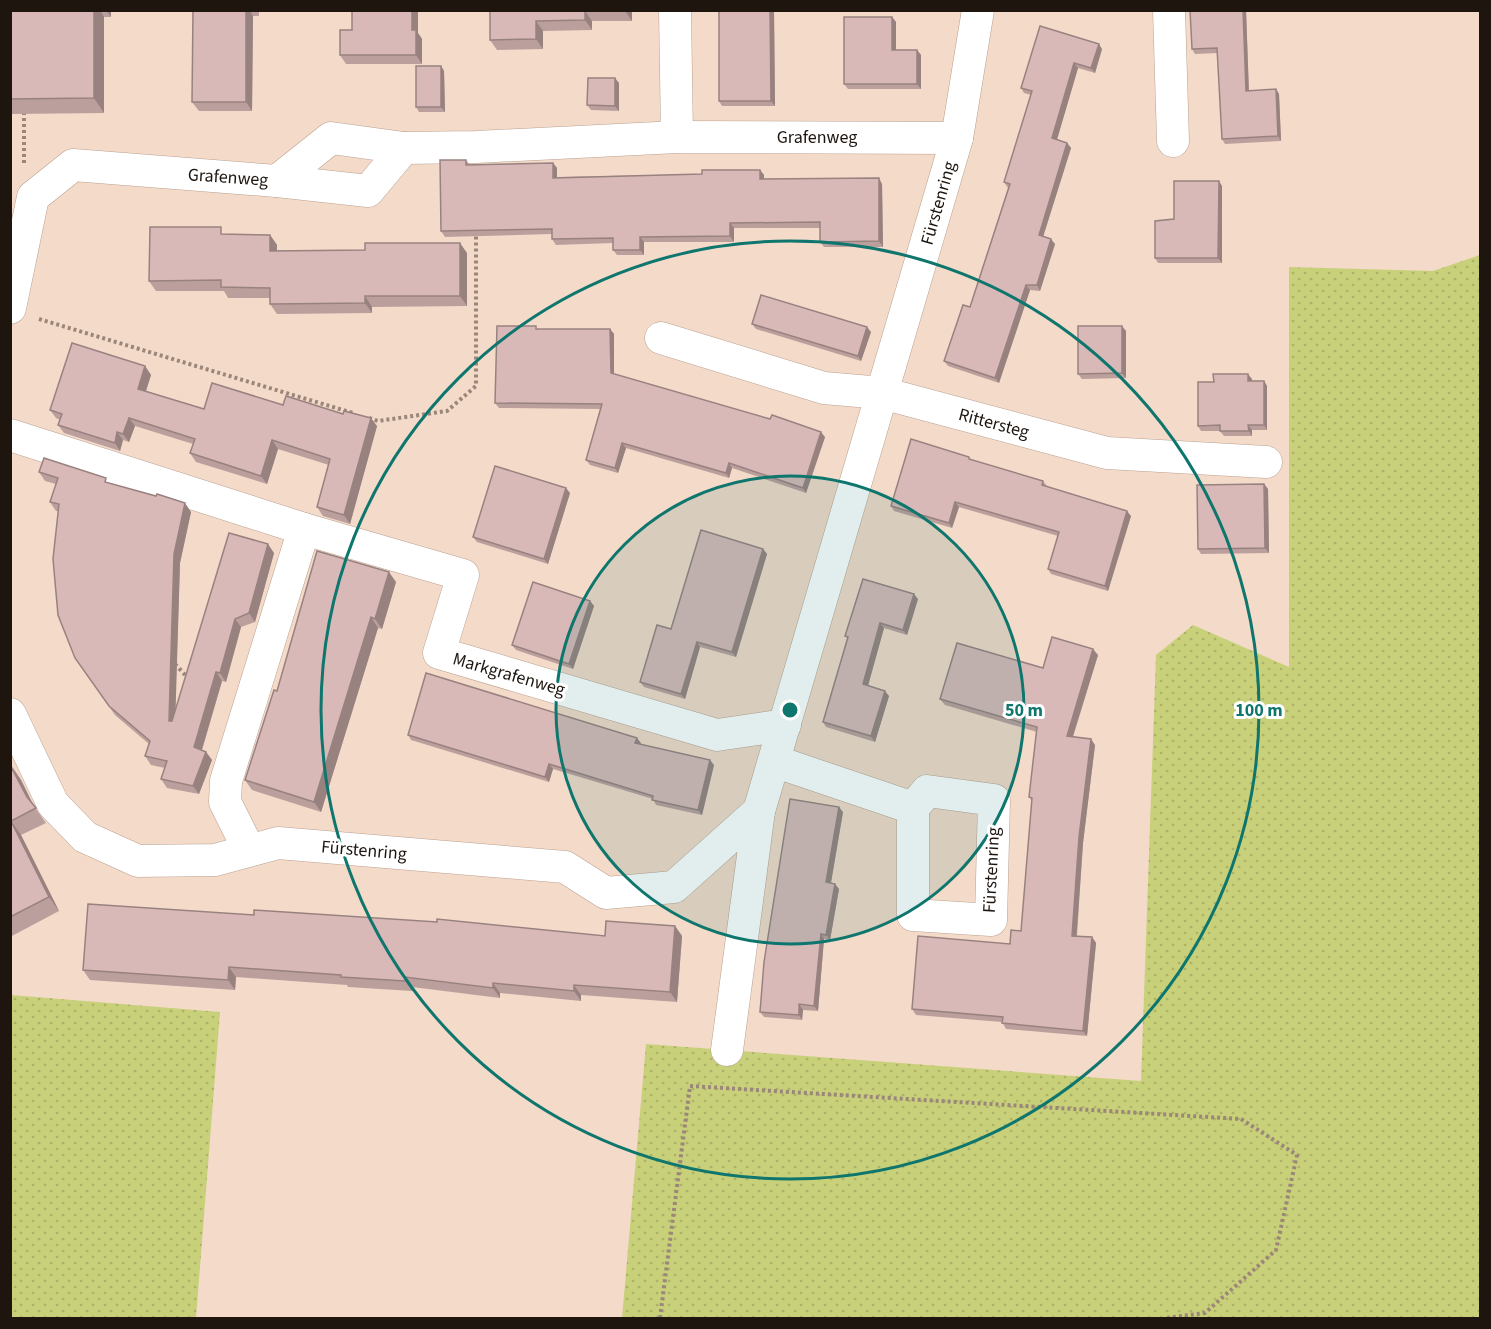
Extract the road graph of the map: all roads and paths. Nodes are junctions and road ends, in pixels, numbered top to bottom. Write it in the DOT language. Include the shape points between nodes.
graph roads {
  1 [pos="675,10"];
  2 [pos="978,10"];
  3 [pos="1169,10"];
  4 [pos="24,105"];
  5 [pos="677,137"];
  6 [pos="957,138"];
  7 [pos="1173,141"];
  8 [pos="404,148"];
  9 [pos="24,164"];
  10 [pos="277,181"];
  11 [pos="476,225"];
  12 [pos="22,313"];
  13 [pos="661,338"];
  14 [pos="882,393"];
  15 [pos="355,414"];
  16 [pos="367,417"];
  17 [pos="10,435"];
  18 [pos="1266,462"];
  19 [pos="304,529"];
  20 [pos="174,663"];
  21 [pos="196,682"];
  22 [pos="10,714"];
  23 [pos="785,725"];
  24 [pos="774,761"];
  25 [pos="913,808"];
  26 [pos="759,812"];
  27 [pos="249,850"];
  28 [pos="727,1050"];
  29 [pos="660,1318"];
  30 [pos="1166,1318"];
  1 -- 5 [label="street"];
  2 -- 6 [label="street, Fürstenring"];
  3 -- 7 [label="street"];
  4 -- 9 [label="path"];
  5 -- 6 [label="street, Grafenweg"];
  5 -- 8 [label="street, Grafenweg"];
  6 -- 14 [label="street, Fürstenring"];
  8 -- 10 [label="street, Grafenweg" via="331,138"];
  8 -- 10 [label="street" via="368,191"];
  10 -- 12 [label="street, Grafenweg" via="73,165 33,197"];
  11 -- 16 [label="path" via="476,386 447,411 378,421"];
  12 -- 15 [label="path"];
  13 -- 14 [label="street" via="824,388"];
  14 -- 18 [label="street, Rittersteg" via="1107,453"];
  14 -- 23 [label="street, Fürstenring"];
  17 -- 19 [label="street, Markgrafenweg"];
  19 -- 23 [label="street, Markgrafenweg" via="463,575 439,653 717,735"];
  19 -- 27 [label="street" via="226,781 225,802"];
  20 -- 21 [label="path"];
  22 -- 27 [label="street, Fürstenring" via="53,804 85,837 138,861 215,860"];
  23 -- 24 [label="street, Fürstenring"];
  24 -- 25 [label="street"];
  24 -- 26 [label="street, Fürstenring"];
  26 -- 27 [label="street, Fürstenring" via="674,887 606,893 565,867 278,843"];
  26 -- 28 [label="street, Fürstenring"];
  29 -- 30 [label="path" via="690,1086 1241,1119 1297,1155 1276,1250 1205,1313"];
}
